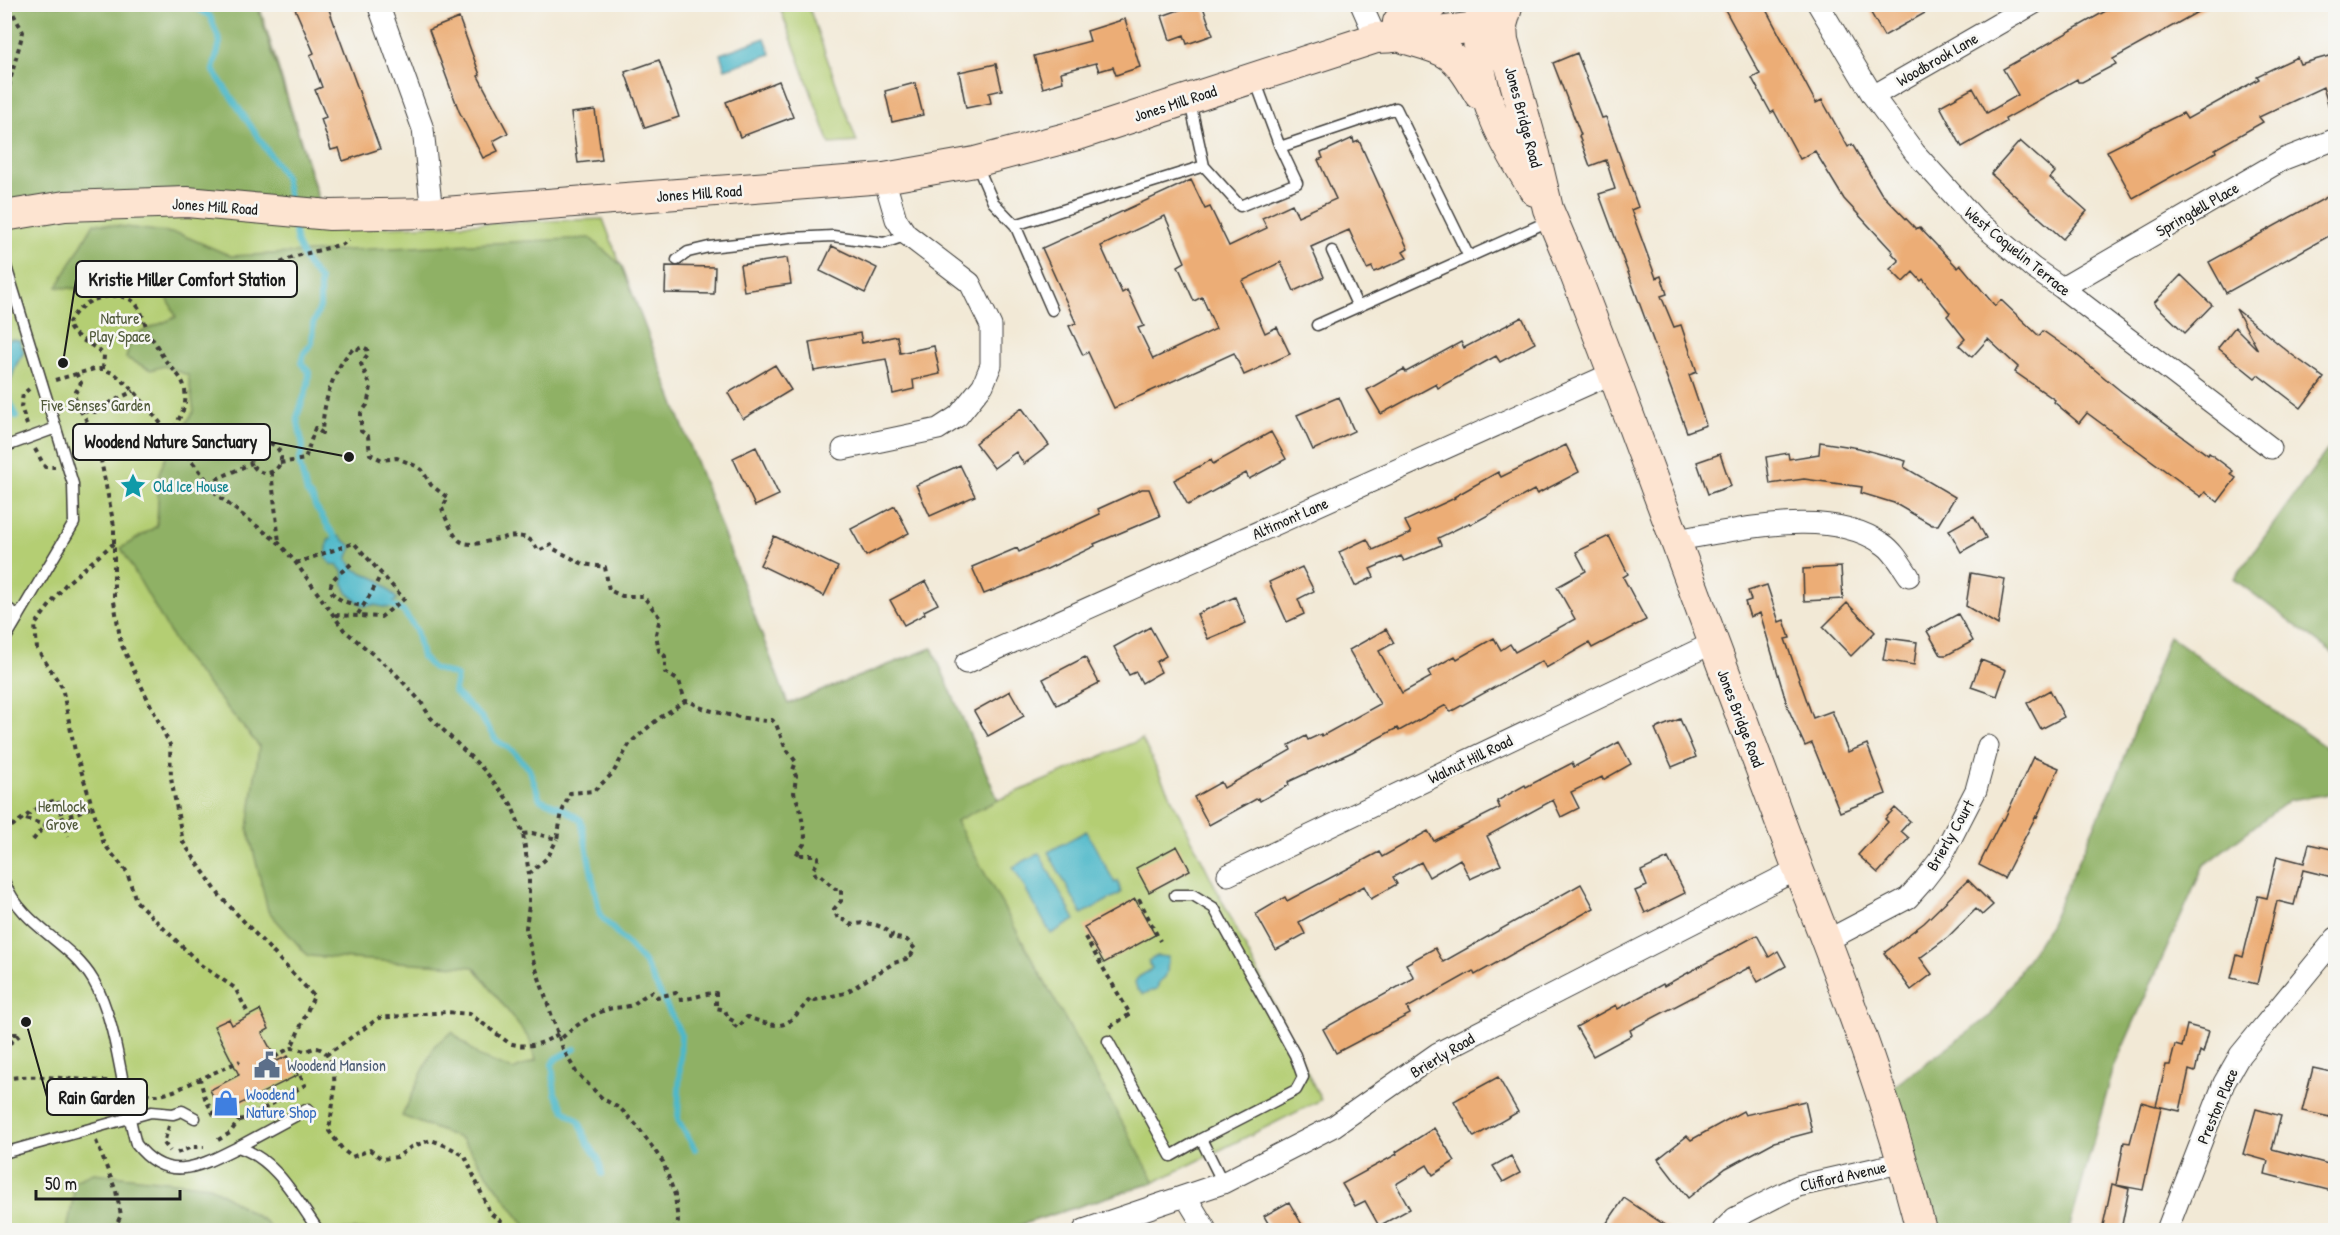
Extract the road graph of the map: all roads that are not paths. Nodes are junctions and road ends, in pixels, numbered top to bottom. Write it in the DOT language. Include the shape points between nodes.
graph roads {
  1 [pos="378,4"];
  2 [pos="1361,4"];
  3 [pos="1433,4"];
  4 [pos="1818,4"];
  5 [pos="2033,4"];
  6 [pos="1489,15"];
  7 [pos="1392,33"];
  8 [pos="1254,78"];
  9 [pos="1873,96"];
  10 [pos="1190,99"];
  11 [pos="1496,124"];
  12 [pos="2336,139"];
  13 [pos="1280,147"];
  14 [pos="975,162"];
  15 [pos="1204,166"];
  16 [pos="884,178"];
  17 [pos="432,213"];
  18 [pos="1550,215"];
  19 [pos="4,216"];
  20 [pos="1015,225"];
  21 [pos="907,235"];
  22 [pos="1332,251"];
  23 [pos="1469,257"];
  24 [pos="4,260"];
  25 [pos="677,260"];
  26 [pos="2062,288"];
  27 [pos="1358,307"];
  28 [pos="1052,310"];
  29 [pos="1317,325"];
  30 [pos="1614,373"];
  31 [pos="56,428"];
  32 [pos="4,447"];
  33 [pos="2271,448"];
  34 [pos="843,449"];
  35 [pos="1675,540"];
  36 [pos="1909,576"];
  37 [pos="4,606"];
  38 [pos="19,616"];
  39 [pos="4,641"];
  40 [pos="1713,644"];
  41 [pos="966,663"];
  42 [pos="1988,746"];
  43 [pos="1797,869"];
  44 [pos="1228,875"];
  45 [pos="4,881"];
  46 [pos="1175,895"];
  47 [pos="2336,938"];
  48 [pos="1826,941"];
  49 [pos="1108,1041"];
  50 [pos="308,1108"];
  51 [pos="129,1118"];
  52 [pos="195,1118"];
  53 [pos="1201,1139"];
  54 [pos="238,1147"];
  55 [pos="7,1152"];
  56 [pos="1904,1162"];
  57 [pos="1223,1183"];
  58 [pos="1186,1197"];
  59 [pos="318,1230"];
  60 [pos="1084,1230"];
  61 [pos="1206,1230"];
  62 [pos="1723,1230"];
  63 [pos="1921,1230"];
  64 [pos="2168,1230"];
  1 -- 17 [label="street" via="423,129"];
  2 -- 7 [label="street"];
  3 -- 7 [label="main road"];
  4 -- 9 [label="street, West Coquelin Terrace"];
  5 -- 9 [label="street, Woodbrook Lane"];
  6 -- 7 [label="main road, Jones Mill Road"];
  6 -- 11 [label="main road, Jones Bridge Road" via="1477,57"];
  6 -- 18 [label="main road, Jones Bridge Road" via="1503,39"];
  7 -- 8 [label="main road, Jones Mill Road"];
  7 -- 11 [label="main road" via="1446,52 1460,62"];
  8 -- 10 [label="main road, Jones Mill Road"];
  8 -- 13 [label="lane"];
  9 -- 26 [label="street, West Coquelin Terrace" via="1915,153 1975,219"];
  10 -- 14 [label="main road, Jones Mill Road"];
  10 -- 15 [label="lane"];
  11 -- 18 [label="main road, Jones Bridge Road"];
  12 -- 26 [label="street, Springdell Place" via="2284,159"];
  13 -- 15 [label="lane" via="1297,183 1240,206"];
  13 -- 23 [label="lane" via="1396,108"];
  14 -- 16 [label="main road, Jones Mill Road"];
  14 -- 20 [label="lane" via="993,202"];
  15 -- 20 [label="lane"];
  16 -- 17 [label="main road, Jones Mill Road"];
  16 -- 21 [label="street" via="896,219"];
  17 -- 19 [label="main road, Jones Mill Road" via="330,215 187,202 65,206"];
  18 -- 23 [label="lane"];
  18 -- 30 [label="main road, Jones Bridge Road"];
  20 -- 28 [label="lane"];
  21 -- 25 [label="lane" via="884,243 833,236 744,243 688,252"];
  21 -- 34 [label="street" via="970,283 991,326 991,365 983,385 958,416 938,429"];
  22 -- 27 [label="lane"];
  23 -- 27 [label="lane"];
  24 -- 31 [label="lane"];
  26 -- 33 [label="street, West Coquelin Terrace"];
  27 -- 29 [label="lane"];
  30 -- 35 [label="main road, Jones Bridge Road"];
  30 -- 41 [label="street, Altimont Lane"];
  31 -- 32 [label="lane"];
  31 -- 38 [label="lane" via="73,484 74,523"];
  35 -- 36 [label="street" via="1779,524 1833,525 1867,534 1886,545"];
  35 -- 40 [label="main road, Jones Bridge Road"];
  37 -- 38 [label="lane"];
  38 -- 39 [label="lane"];
  40 -- 43 [label="main road, Jones Bridge Road"];
  40 -- 44 [label="street, Walnut Hill Road"];
  42 -- 48 [label="street, Brierly Court" via="1976,790 1941,858 1924,880 1908,898"];
  43 -- 48 [label="main road, Jones Bridge Road"];
  43 -- 57 [label="street, Brierly Road" via="1438,1053 1334,1126"];
  45 -- 51 [label="lane" via="29,919 82,963 93,980 104,1004"];
  46 -- 53 [label="lane" via="1193,895 1214,908 1296,1055 1303,1077 1296,1090"];
  47 -- 64 [label="street, Preston Place" via="2224,1083"];
  48 -- 56 [label="main road, Jones Bridge Road"];
  49 -- 53 [label="lane" via="1171,1156"];
  50 -- 54 [label="lane"];
  51 -- 52 [label="lane" via="151,1112 182,1111"];
  51 -- 54 [label="lane" via="136,1144 146,1157 165,1168 189,1169"];
  51 -- 55 [label="lane"];
  53 -- 57 [label="lane"];
  54 -- 59 [label="lane" via="264,1160"];
  56 -- 62 [label="street, Clifford Avenue" via="1798,1185 1735,1218"];
  56 -- 63 [label="main road, Jones Bridge Road"];
  57 -- 58 [label="street, Brierly Road"];
  58 -- 60 [label="street, Brierly Road"];
  58 -- 61 [label="street"];
}
